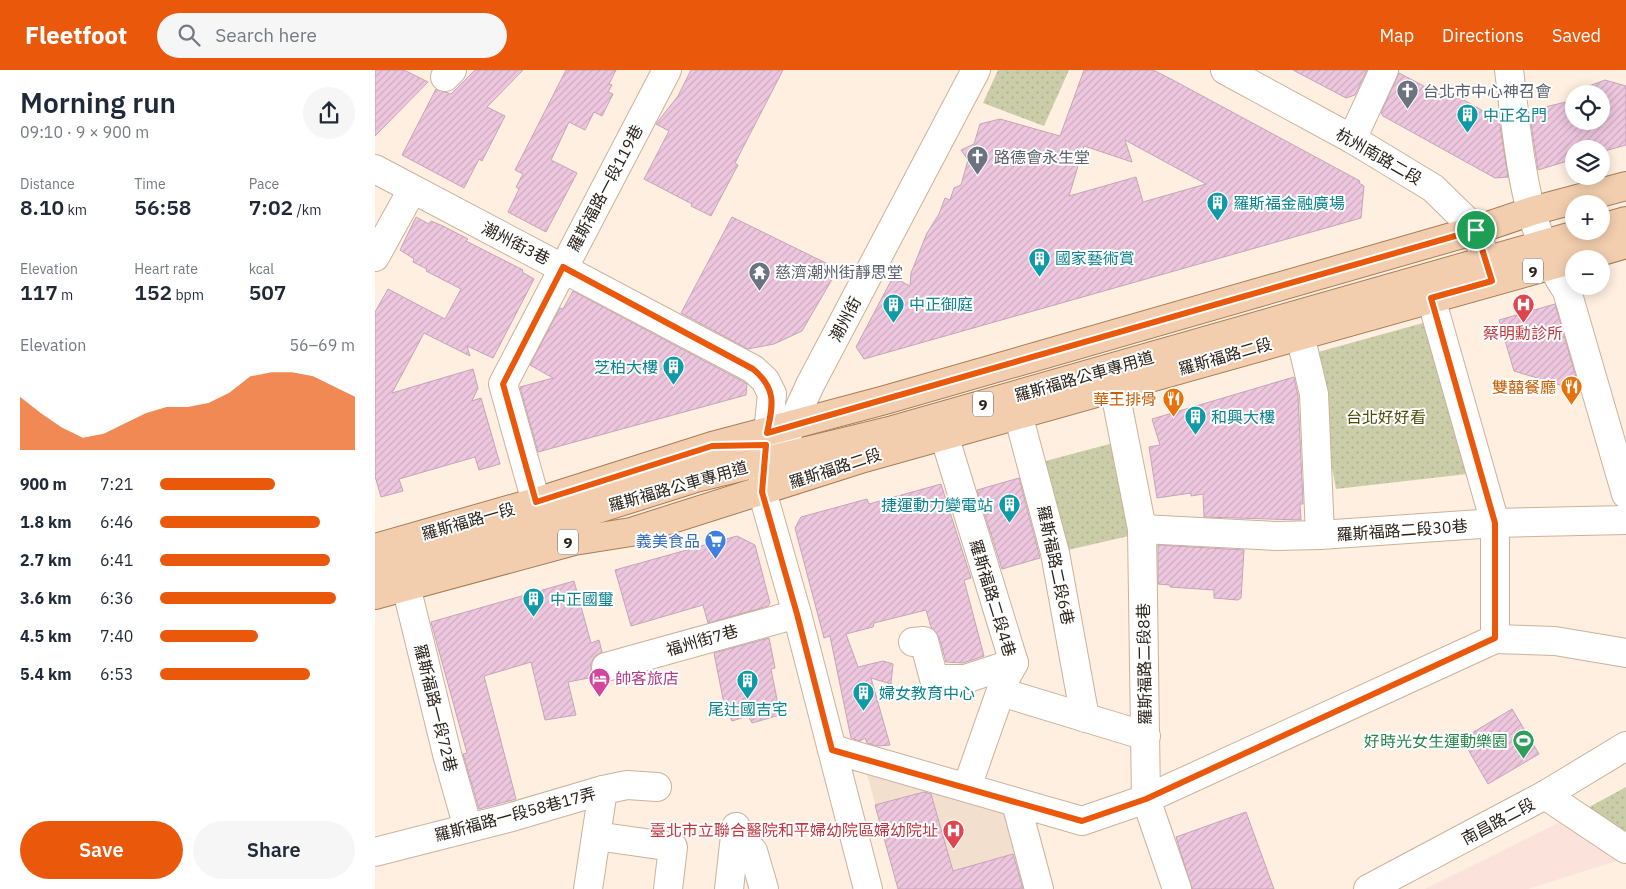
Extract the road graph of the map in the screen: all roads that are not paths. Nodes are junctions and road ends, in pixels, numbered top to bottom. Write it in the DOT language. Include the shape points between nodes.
graph roads {
  1 [pos="667,70"];
  2 [pos="976,70"];
  3 [pos="1225,70"];
  4 [pos="1384,70"];
  5 [pos="1509,70"];
  6 [pos="1352,139"];
  7 [pos="375,169"];
  8 [pos="1626,186"];
  9 [pos="412,190"];
  10 [pos="1626,205"];
  11 [pos="1610,209"];
  12 [pos="1626,221"];
  13 [pos="1610,225"];
  14 [pos="1565,230"];
  15 [pos="1566,240"];
  16 [pos="1626,244"];
  17 [pos="1552,245"];
  18 [pos="1484,254"];
  19 [pos="375,257"];
  20 [pos="563,267"];
  21 [pos="1431,298"];
  22 [pos="1300,335"];
  23 [pos="1115,387"];
  24 [pos="1018,414"];
  25 [pos="944,436"];
  26 [pos="775,445"];
  27 [pos="712,446"];
  28 [pos="762,492"];
  29 [pos="1626,494"];
  30 [pos="536,502"];
  31 [pos="1626,520"];
  32 [pos="1495,523"];
  33 [pos="1142,529"];
  34 [pos="1320,535"];
  35 [pos="375,548"];
  36 [pos="375,574"];
  37 [pos="406,586"];
  38 [pos="375,595"];
  39 [pos="797,614"];
  40 [pos="1495,638"];
  41 [pos="913,642"];
  42 [pos="1626,654"];
  43 [pos="1014,663"];
  44 [pos="606,667"];
  45 [pos="1001,692"];
  46 [pos="1085,718"];
  47 [pos="1146,736"];
  48 [pos="1626,746"];
  49 [pos="832,750"];
  50 [pos="657,787"];
  51 [pos="967,787"];
  52 [pos="603,790"];
  53 [pos="1545,795"];
  54 [pos="1146,799"];
  55 [pos="1015,803"];
  56 [pos="736,827"];
  57 [pos="468,828"];
  58 [pos="596,836"];
  59 [pos="1626,850"];
  60 [pos="753,851"];
  61 [pos="375,852"];
  62 [pos="1379,887"];
  63 [pos="588,889"];
  64 [pos="667,889"];
  65 [pos="729,889"];
  66 [pos="765,889"];
  67 [pos="868,889"];
  68 [pos="1039,889"];
  69 [pos="1177,889"];
  1 -- 20 [label="street, 羅斯福路一段119巷"];
  2 -- 26 [label="street, 潮州街"];
  3 -- 6 [label="street, 杭州南路二段"];
  4 -- 6 [label="street"];
  5 -- 17 [label="street" via="1523,184"];
  6 -- 18 [label="street, 杭州南路二段" via="1433,188"];
  7 -- 9 [label="street, 潮州街3巷"];
  8 -- 17 [label="main road, 羅斯福路二段 / 9"];
  9 -- 19 [label="street"];
  9 -- 20 [label="street, 潮州街3巷"];
  10 -- 11 [label="main road"];
  12 -- 13 [label="main road"];
  14 -- 17 [label="main road, 9"];
  15 -- 17 [label="main road, 9"];
  16 -- 17 [label="main road, 羅斯福路二段 / 9"];
  17 -- 18 [label="main road, 羅斯福路二段 / 9"];
  17 -- 18 [label="main road, 羅斯福路二段 / 9"];
  17 -- 29 [label="street"];
  18 -- 21 [label="main road, 羅斯福路二段 / 9"];
  18 -- 26 [label="main road, 羅斯福路二段 / 9"];
  20 -- 26 [label="street, 潮州街3巷" via="753,369 765,380 772,394"];
  20 -- 30 [label="street, 羅斯福路一段119巷" via="503,384"];
  21 -- 22 [label="main road, 羅斯福路二段 / 9"];
  21 -- 32 [label="street"];
  22 -- 23 [label="main road, 羅斯福路二段 / 9"];
  22 -- 34 [label="street, 羅斯福路二段30巷" via="1314,394"];
  23 -- 24 [label="main road, 羅斯福路二段 / 9"];
  23 -- 33 [label="street, 羅斯福路二段8巷"];
  24 -- 25 [label="main road, 羅斯福路二段 / 9"];
  24 -- 46 [label="street, 羅斯福路二段6巷" via="1055,554"];
  25 -- 28 [label="main road, 羅斯福路二段 / 9"];
  25 -- 43 [label="street, 羅斯福路二段4巷"];
  26 -- 27 [label="main road, 羅斯福路公車專用道 / 9"];
  26 -- 28 [label="street, 潮州街3巷"];
  26 -- 36 [label="main road, 羅斯福路公車專用道 / 9" via="695,478"];
  27 -- 30 [label="main road, 羅斯福路一段 / 9"];
  28 -- 37 [label="main road, 9" via="631,532 574,541"];
  28 -- 39 [label="street"];
  30 -- 35 [label="main road, 羅斯福路一段 / 9"];
  31 -- 32 [label="street, 羅斯福路二段30巷"];
  32 -- 34 [label="street, 羅斯福路二段30巷"];
  32 -- 40 [label="street"];
  33 -- 34 [label="street"];
  33 -- 47 [label="street, 羅斯福路二段8巷"];
  37 -- 38 [label="main road, 9"];
  37 -- 57 [label="street, 羅斯福路一段72巷"];
  39 -- 44 [label="street, 福州街7巷"];
  39 -- 49 [label="street"];
  40 -- 42 [label="street" via="1555,641"];
  40 -- 54 [label="street"];
  41 -- 43 [label="street" via="924,641 934,679 965,679"];
  43 -- 45 [label="street, 羅斯福路二段4巷"];
  45 -- 46 [label="street"];
  45 -- 51 [label="street, 羅斯福路二段4巷"];
  46 -- 47 [label="street"];
  47 -- 54 [label="street, 羅斯福路二段8巷"];
  48 -- 53 [label="street, 南昌路二段"];
  49 -- 51 [label="street"];
  49 -- 67 [label="street"];
  50 -- 52 [label="street, 羅斯福路一段58巷17弄" via="627,785"];
  51 -- 55 [label="street"];
  52 -- 57 [label="street, 羅斯福路一段58巷17弄"];
  52 -- 58 [label="street"];
  53 -- 59 [label="street"];
  53 -- 62 [label="street, 南昌路二段"];
  54 -- 55 [label="street" via="1082,821"];
  54 -- 69 [label="street, 羅斯福路二段8巷"];
  55 -- 68 [label="street"];
  56 -- 65 [label="street"];
  57 -- 61 [label="street, 羅斯福路一段58巷17弄"];
  58 -- 63 [label="street"];
  58 -- 64 [label="street" via="673,847"];
  60 -- 66 [label="street"];
}
